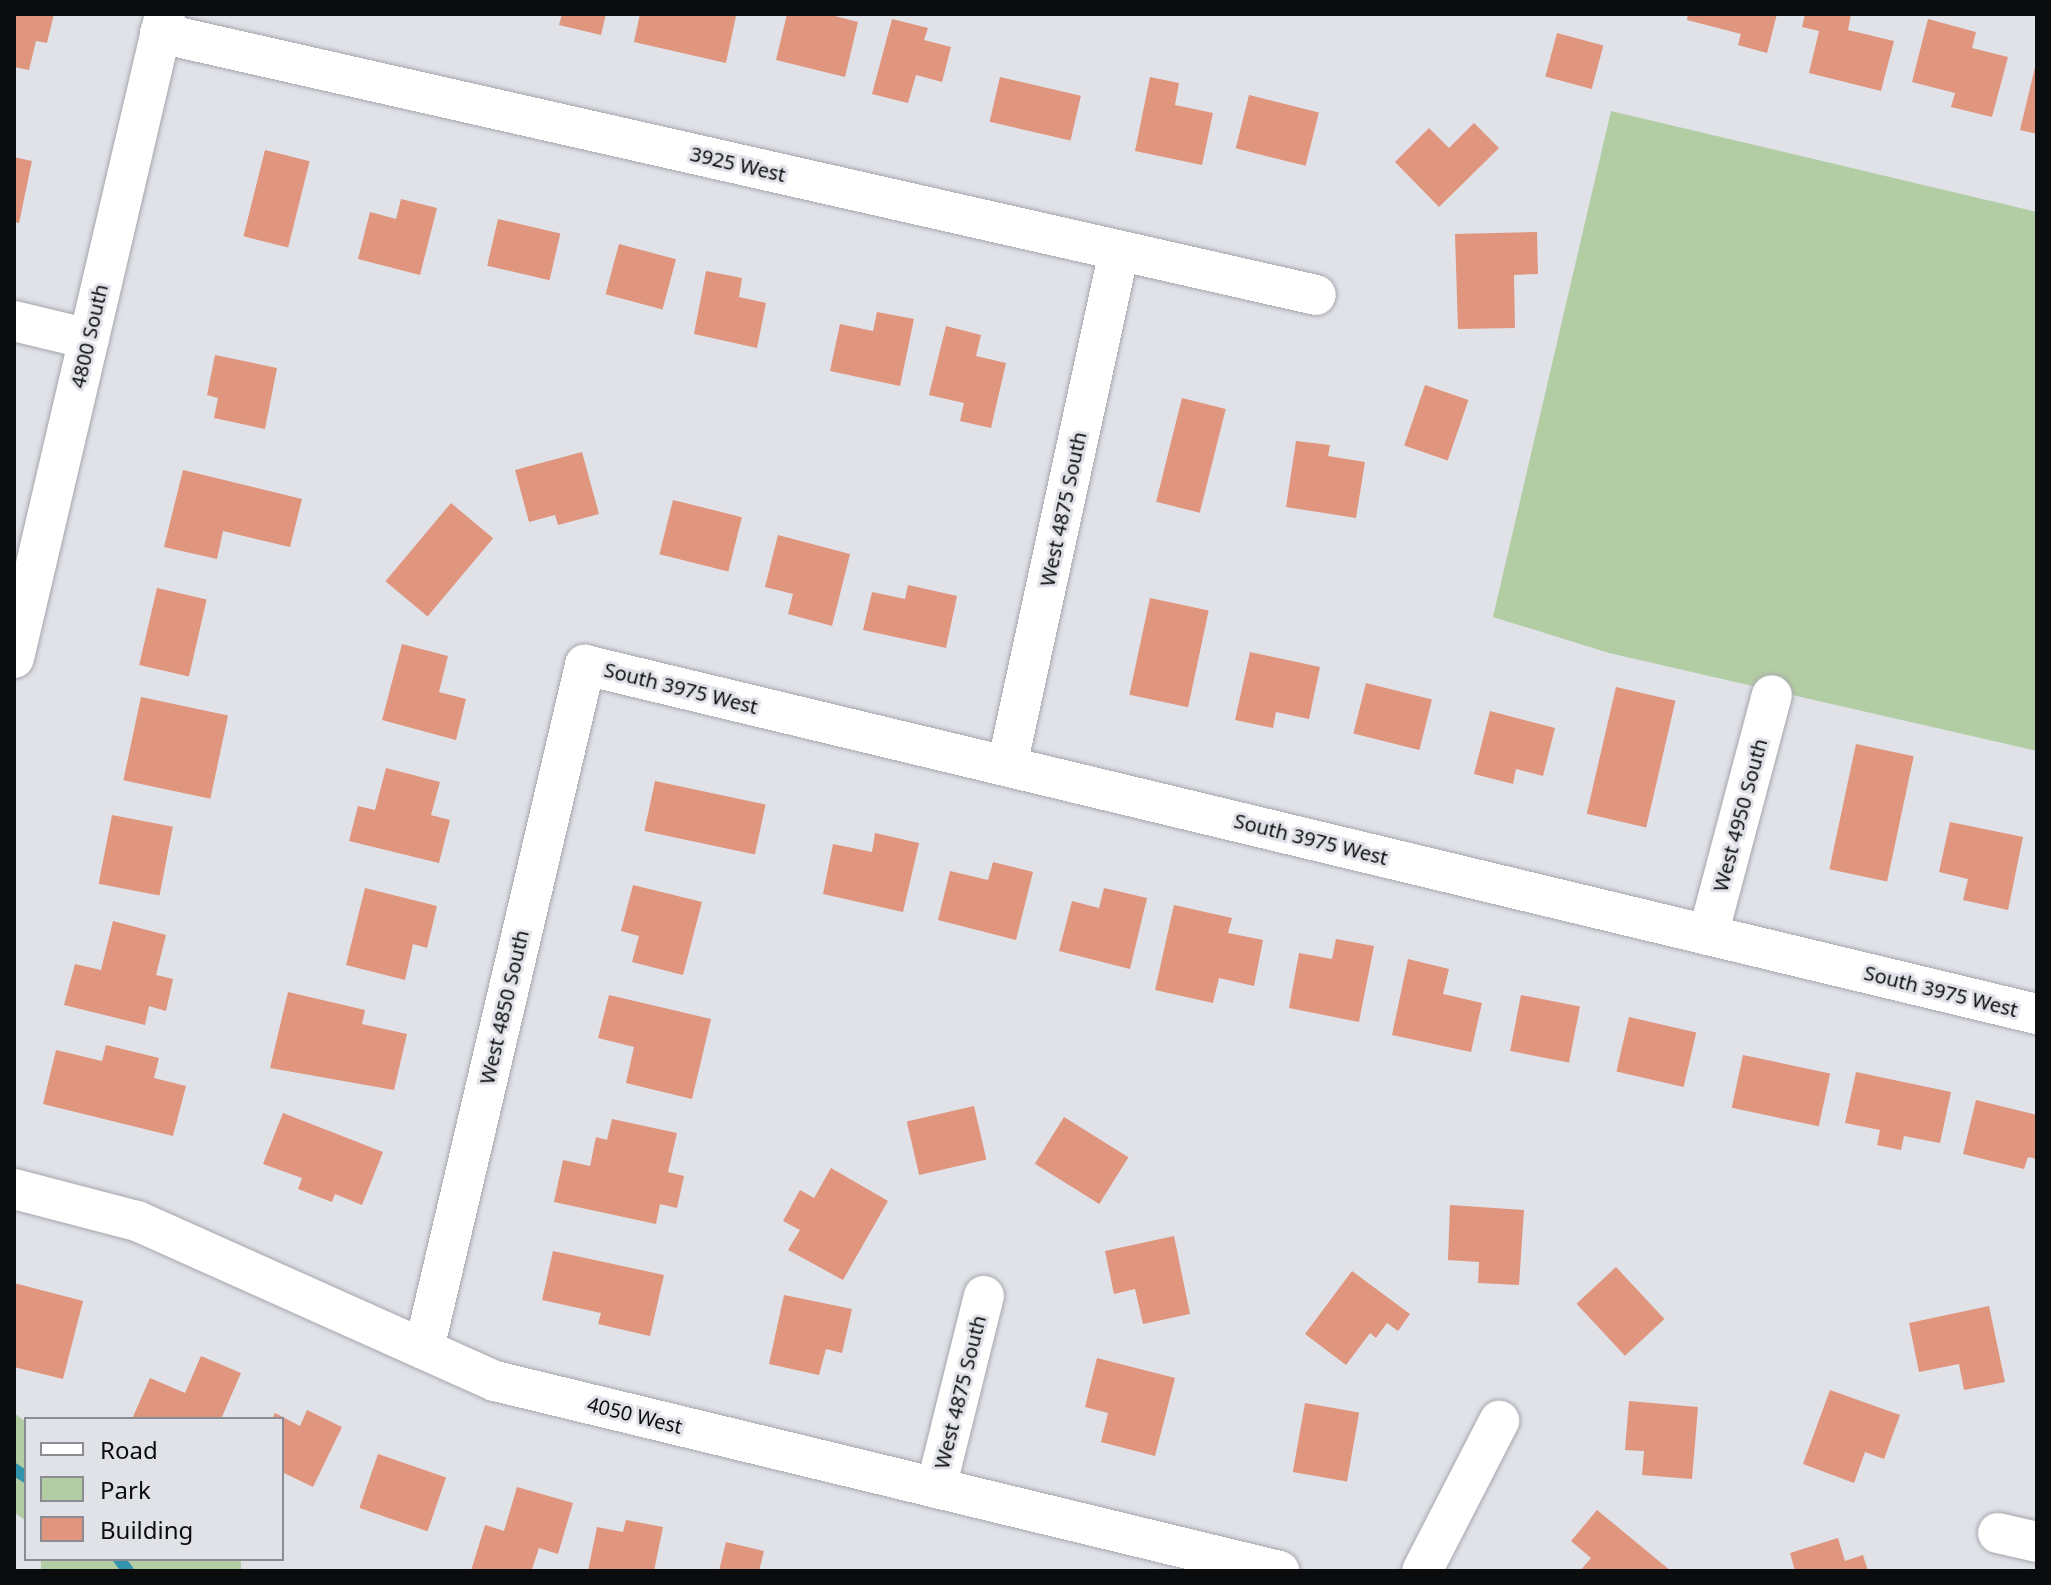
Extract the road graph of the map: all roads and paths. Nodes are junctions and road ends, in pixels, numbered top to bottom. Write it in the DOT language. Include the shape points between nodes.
graph roads {
  1 [pos="163,24"];
  2 [pos="1119,251"];
  3 [pos="1316,295"];
  4 [pos="14,321"];
  5 [pos="89,339"];
  6 [pos="14,658"];
  7 [pos="585,665"];
  8 [pos="1772,695"];
  9 [pos="1007,766"];
  10 [pos="1708,935"];
  11 [pos="2037,1014"];
  12 [pos="14,1189"];
  13 [pos="984,1296"];
  14 [pos="424,1349"];
  15 [pos="1499,1421"];
  16 [pos="936,1488"];
  17 [pos="1998,1533"];
  18 [pos="2037,1542"];
  19 [pos="1279,1571"];
  20 [pos="1422,1571"];
  1 -- 2 [label="street, 3925 West"];
  1 -- 5 [label="street, 4800 South"];
  2 -- 3 [label="street, 3925 West"];
  2 -- 9 [label="street, West 4875 South"];
  4 -- 5 [label="street"];
  5 -- 6 [label="street, 4800 South"];
  7 -- 9 [label="street, South 3975 West"];
  7 -- 14 [label="street, West 4850 South"];
  8 -- 10 [label="street, West 4950 South"];
  9 -- 10 [label="street, South 3975 West"];
  10 -- 11 [label="street, South 3975 West"];
  12 -- 14 [label="street, 4050 West" via="137,1221"];
  13 -- 16 [label="street, West 4875 South"];
  14 -- 16 [label="street, 4050 West" via="495,1381"];
  15 -- 20 [label="street"];
  16 -- 19 [label="street, 4050 West"];
  17 -- 18 [label="street"];
}
